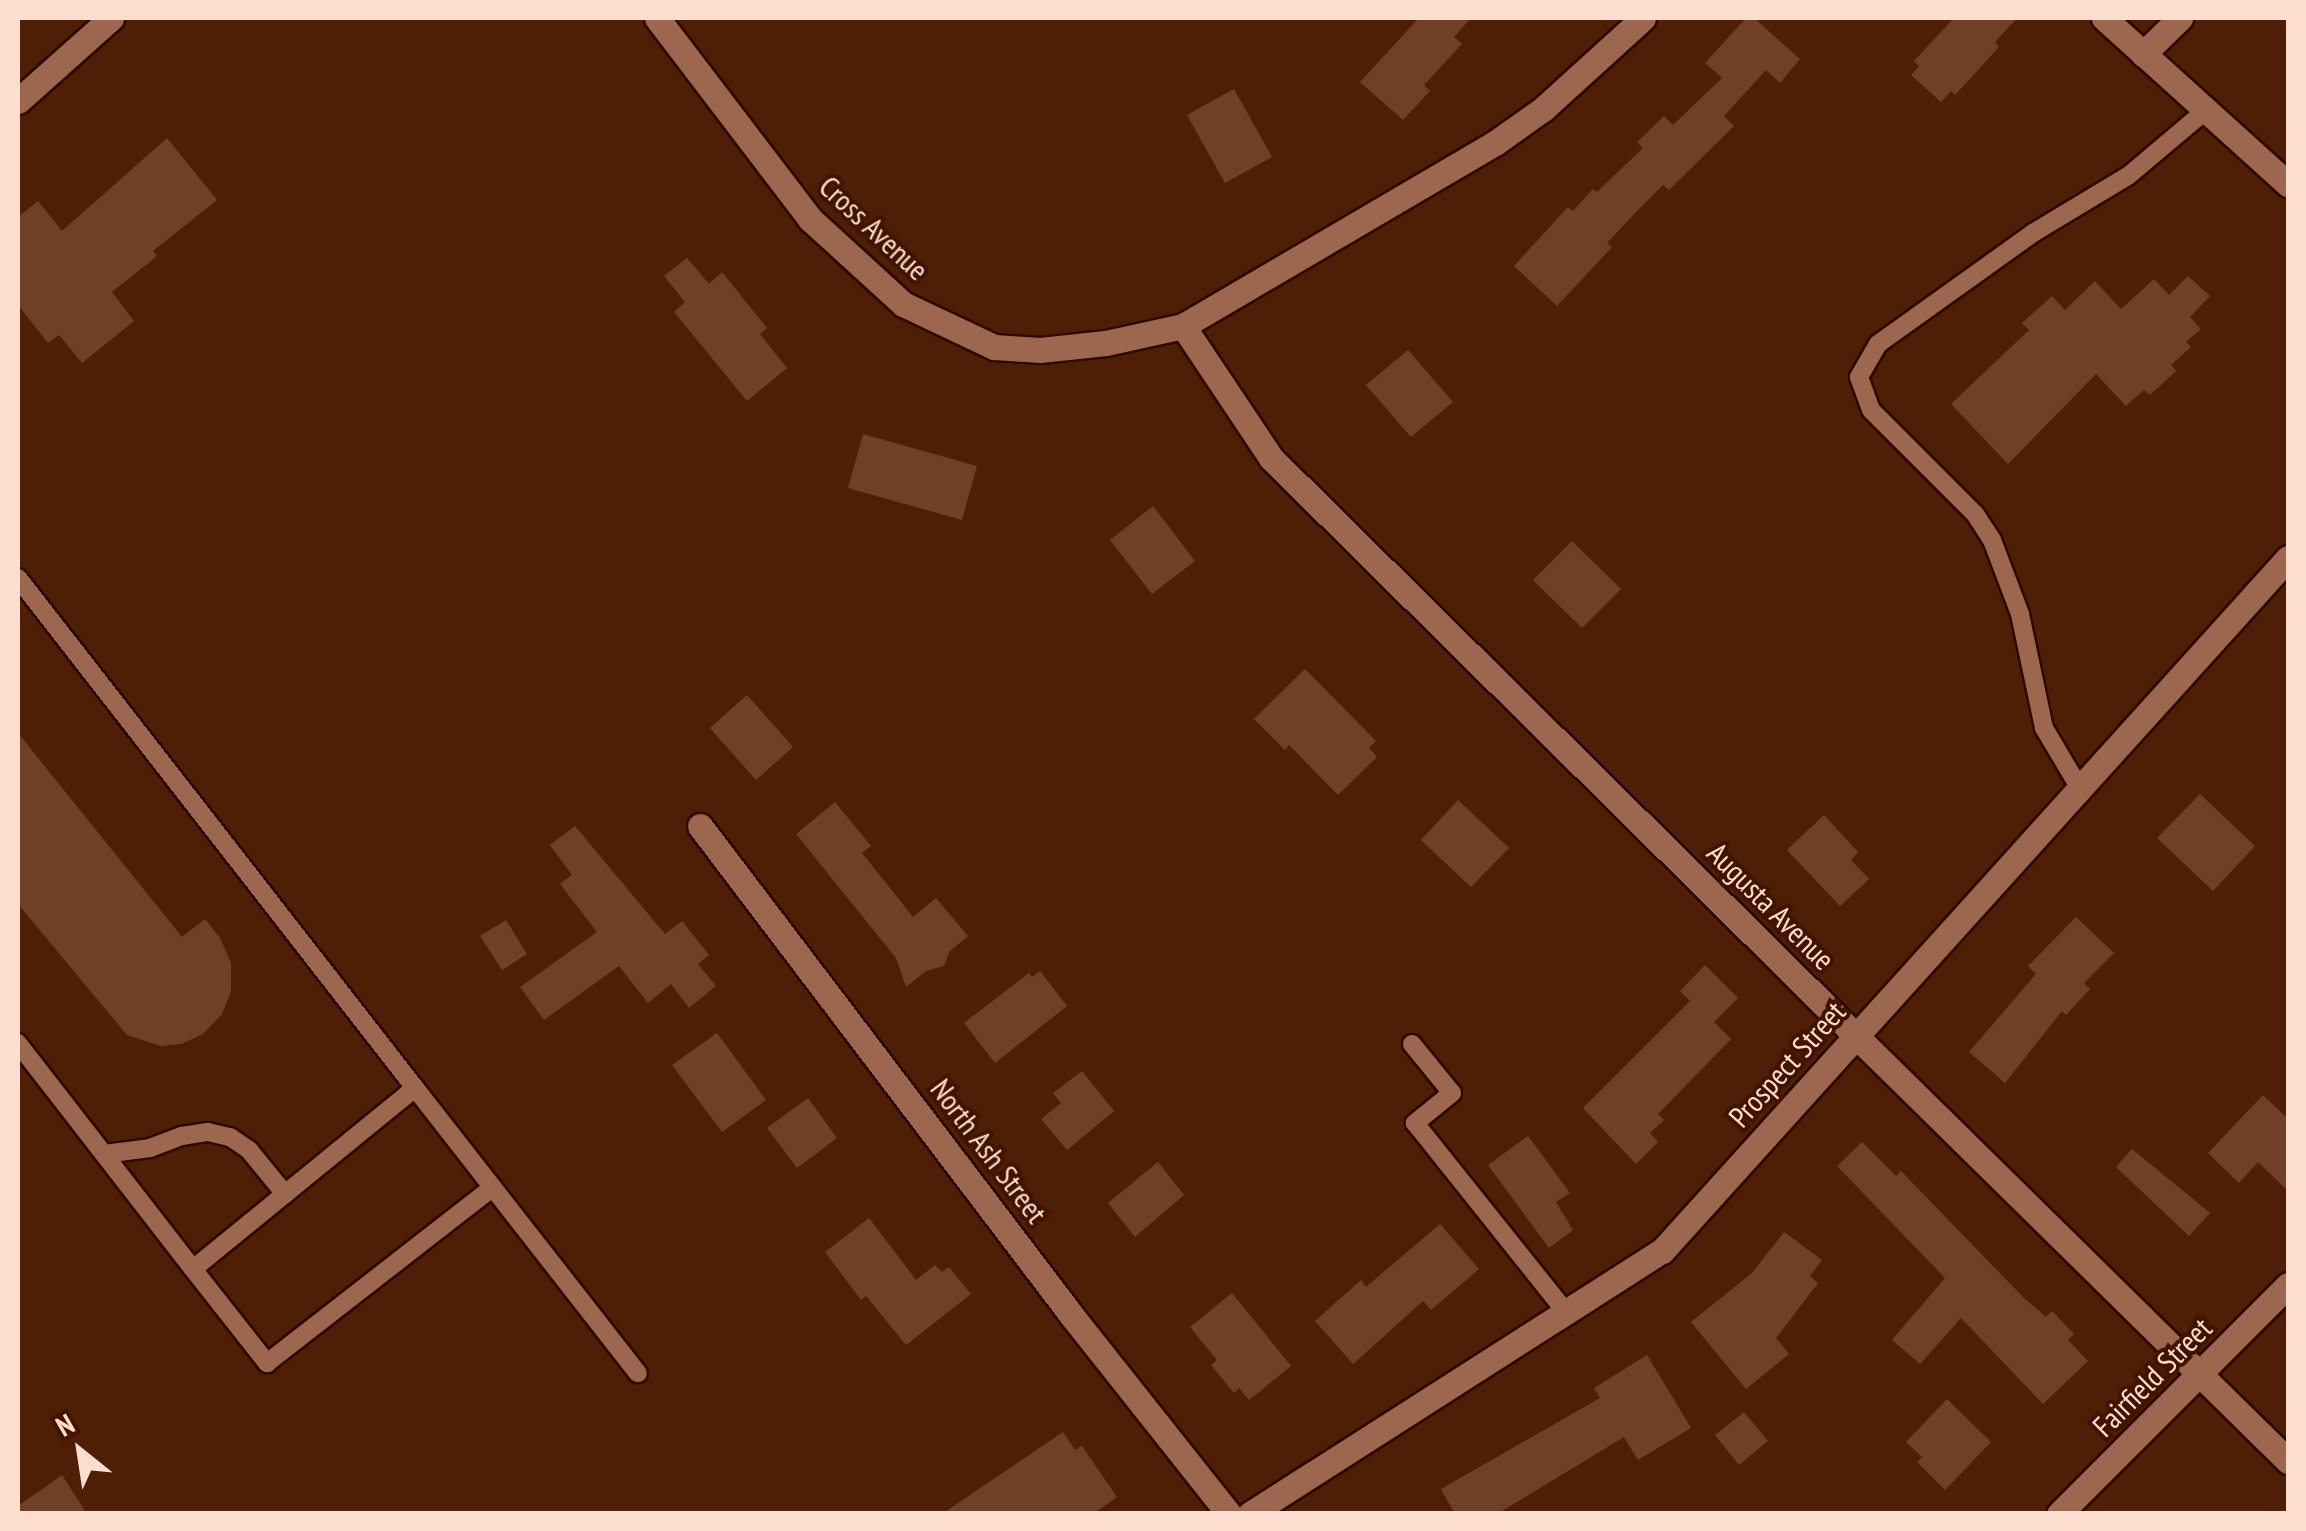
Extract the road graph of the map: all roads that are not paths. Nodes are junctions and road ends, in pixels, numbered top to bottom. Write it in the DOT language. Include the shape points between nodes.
graph roads {
  1 [pos="111,18"];
  2 [pos="657,18"];
  3 [pos="1643,18"];
  4 [pos="2104,18"];
  5 [pos="2180,18"];
  6 [pos="2144,54"];
  7 [pos="18,101"];
  8 [pos="2205,111"];
  9 [pos="2288,184"];
  10 [pos="1183,326"];
  11 [pos="2288,558"];
  12 [pos="18,578"];
  13 [pos="2079,787"];
  14 [pos="700,826"];
  15 [pos="1856,1036"];
  16 [pos="18,1043"];
  17 [pos="1412,1044"];
  18 [pos="415,1088"];
  19 [pos="104,1154"];
  20 [pos="493,1187"];
  21 [pos="285,1194"];
  22 [pos="193,1270"];
  23 [pos="2288,1285"];
  24 [pos="1566,1312"];
  25 [pos="638,1373"];
  26 [pos="2202,1374"];
  27 [pos="2288,1461"];
  28 [pos="1229,1514"];
  29 [pos="1250,1514"];
  30 [pos="2059,1514"];
  1 -- 7 [label="street"];
  2 -- 10 [label="street, Cross Avenue" via="810,220 903,304 994,347 1106,343"];
  3 -- 10 [label="street, Cross Avenue" via="1495,144"];
  4 -- 6 [label="street"];
  5 -- 6 [label="street"];
  6 -- 8 [label="street"];
  8 -- 9 [label="street"];
  8 -- 13 [label="lane" via="2128,176 2032,233 1878,344 1859,377 1871,410 1992,540 2020,614 2044,728"];
  10 -- 15 [label="street, Augusta Avenue" via="1271,458"];
  11 -- 13 [label="street, Prospect Street"];
  12 -- 18 [label="lane"];
  13 -- 15 [label="street, Prospect Street"];
  14 -- 28 [label="street, North Ash Street"];
  15 -- 24 [label="street, Prospect Street" via="1662,1251"];
  15 -- 26 [label="street, Augusta Avenue"];
  16 -- 19 [label="lane"];
  17 -- 24 [label="lane" via="1452,1094 1415,1123"];
  18 -- 20 [label="lane"];
  18 -- 21 [label="lane"];
  19 -- 21 [label="lane" via="208,1132 230,1136"];
  19 -- 22 [label="lane"];
  20 -- 22 [label="lane" via="267,1363"];
  20 -- 25 [label="lane"];
  21 -- 22 [label="lane"];
  23 -- 26 [label="street, Fairfield Street"];
  24 -- 29 [label="street, Prospect Street"];
  26 -- 27 [label="street, Augusta Avenue"];
  26 -- 30 [label="street, Fairfield Street"];
}
